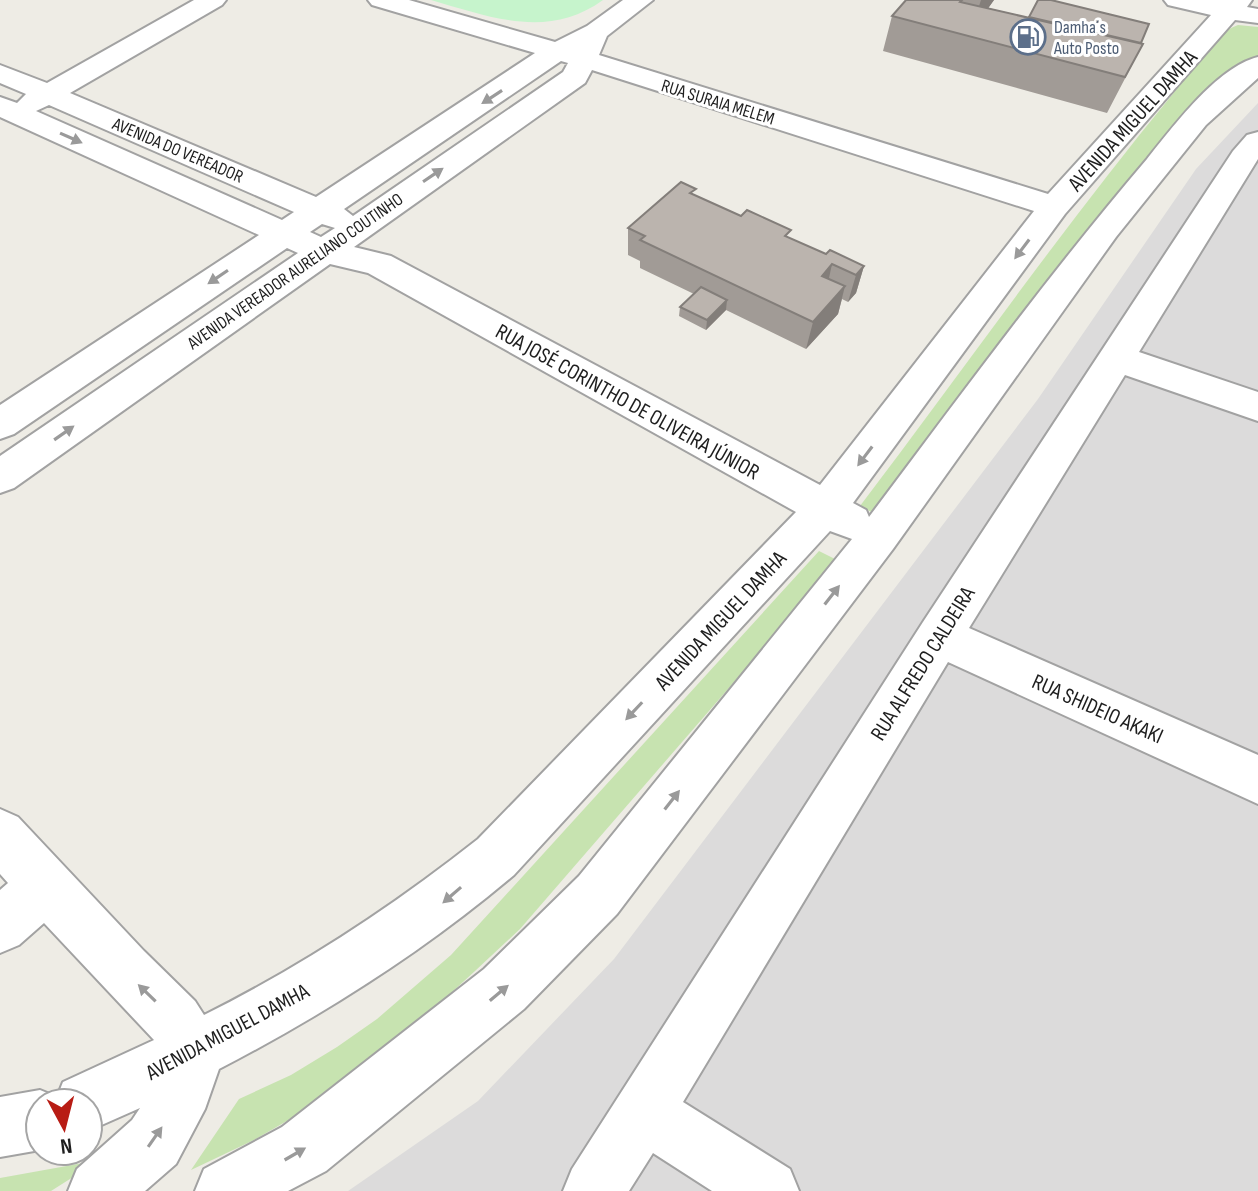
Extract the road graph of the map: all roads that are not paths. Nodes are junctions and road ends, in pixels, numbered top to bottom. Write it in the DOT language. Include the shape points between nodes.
graph roads {
  1 [pos="213,0"];
  2 [pos="381,0"];
  3 [pos="640,0"];
  4 [pos="1177,0"];
  5 [pos="1242,10"];
  6 [pos="578,48"];
  7 [pos="1258,65"];
  8 [pos="0,73"];
  9 [pos="48,94"];
  10 [pos="5,113"];
  11 [pos="1251,160"];
  12 [pos="1054,207"];
  13 [pos="319,211"];
  14 [pos="357,227"];
  15 [pos="283,233"];
  16 [pos="323,251"];
  17 [pos="379,264"];
  18 [pos="1116,358"];
  19 [pos="1258,407"];
  20 [pos="0,424"];
  21 [pos="0,477"];
  22 [pos="826,508"];
  23 [pos="878,537"];
  24 [pos="939,636"];
  25 [pos="1258,780"];
  26 [pos="0,835"];
  27 [pos="46,885"];
  28 [pos="0,926"];
  29 [pos="195,1054"];
  30 [pos="104,1094"];
  31 [pos="644,1112"];
  32 [pos="24,1123"];
  33 [pos="0,1127"];
  34 [pos="99,1191"];
  35 [pos="226,1191"];
  36 [pos="594,1191"];
  37 [pos="768,1191"];
  1 -- 9 [label="street"];
  2 -- 6 [label="street, RUA SURAIA MELEM"];
  3 -- 6 [label="street"];
  4 -- 5 [label="street"];
  5 -- 12 [label="street, AVENIDA MIGUEL DAMHA"];
  6 -- 12 [label="street, RUA SURAIA MELEM"];
  6 -- 13 [label="street, AVENIDA VEREADOR AURELIANO COUTINHO, one-way"];
  14 -- 6 [label="street, AVENIDA VEREADOR AURELIANO COUTINHO, one-way" via="575,77"];
  7 -- 23 [label="street" via="1196,119 1104,230"];
  8 -- 9 [label="street, AVENIDA DO VEREADOR"];
  9 -- 10 [label="street"];
  9 -- 13 [label="street, AVENIDA DO VEREADOR"];
  10 -- 15 [label="street, AVENIDA DO VEREADOR, one-way"];
  11 -- 18 [label="street, RUA ALFREDO CALDEIRA"];
  12 -- 22 [label="street, AVENIDA MIGUEL DAMHA, one-way"];
  13 -- 14 [label="street, AVENIDA DO VEREADOR"];
  13 -- 15 [label="street, AVENIDA VEREADOR AURELIANO COUTINHO"];
  14 -- 16 [label="street, AVENIDA VEREADOR AURELIANO COUTINHO"];
  14 -- 17 [label="street"];
  15 -- 16 [label="street, AVENIDA DO VEREADOR"];
  15 -- 20 [label="street, AVENIDA VEREADOR AURELIANO COUTINHO, one-way"];
  16 -- 17 [label="street, RUA JOSÉ CORINTHO DE OLIVEIRA JÚNIOR"];
  21 -- 16 [label="street, AVENIDA VEREADOR AURELIANO COUTINHO, one-way"];
  17 -- 22 [label="street, RUA JOSÉ CORINTHO DE OLIVEIRA JÚNIOR"];
  18 -- 19 [label="street"];
  18 -- 24 [label="street, RUA ALFREDO CALDEIRA"];
  22 -- 23 [label="street, RUA JOSÉ CORINTHO DE OLIVEIRA JÚNIOR"];
  22 -- 29 [label="street, AVENIDA MIGUEL DAMHA, one-way" via="496,857 442,904"];
  35 -- 23 [label="street, one-way" via="304,1149 504,989 598,895"];
  24 -- 25 [label="street, RUA SHIDEIO AKAKI"];
  24 -- 31 [label="street, RUA ALFREDO CALDEIRA"];
  26 -- 27 [label="street"];
  27 -- 28 [label="street"];
  29 -- 27 [label="street, one-way" via="175,1021"];
  29 -- 30 [label="street, AVENIDA MIGUEL DAMHA"];
  34 -- 29 [label="street, one-way" via="154,1142 184,1088"];
  31 -- 36 [label="street, RUA ALFREDO CALDEIRA"];
  31 -- 37 [label="street"];
  32 -- 33 [label="street"];
}
